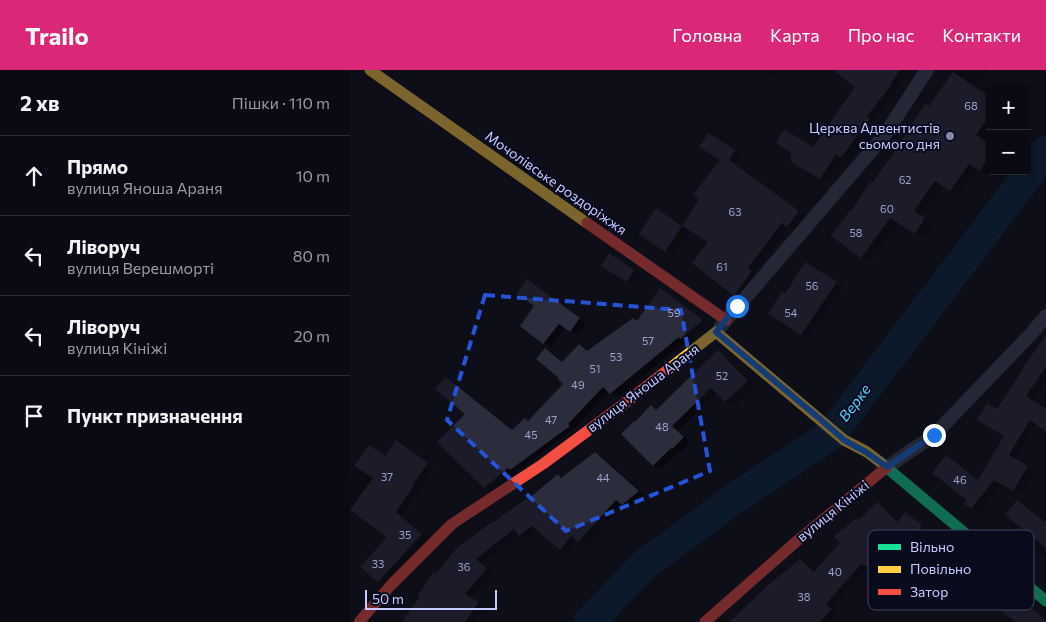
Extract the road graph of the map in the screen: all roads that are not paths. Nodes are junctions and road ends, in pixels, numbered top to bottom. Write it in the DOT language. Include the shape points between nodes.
graph roads {
  1 [pos="370,70"];
  2 [pos="927,70"];
  3 [pos="1046,316"];
  4 [pos="726,320"];
  5 [pos="716,332"];
  6 [pos="887,467"];
  7 [pos="962,530"];
  8 [pos="1034,591"];
  9 [pos="1046,601"];
  10 [pos="359,622"];
  11 [pos="705,622"];
  1 -- 4 [label="street, Мочолівське роздоріжжя"];
  2 -- 4 [label="street, вулиця Яноша Араня" via="884,136"];
  3 -- 6 [label="street, вулиця Кініжі" via="934,435"];
  4 -- 5 [label="street, вулиця Яноша Араня"];
  5 -- 6 [label="street" via="844,440"];
  5 -- 10 [label="street, вулиця Яноша Араня" via="543,464 452,524"];
  6 -- 7 [label="street"];
  6 -- 11 [label="street, вулиця Кініжі"];
  8 -- 9 [label="street"];
}
